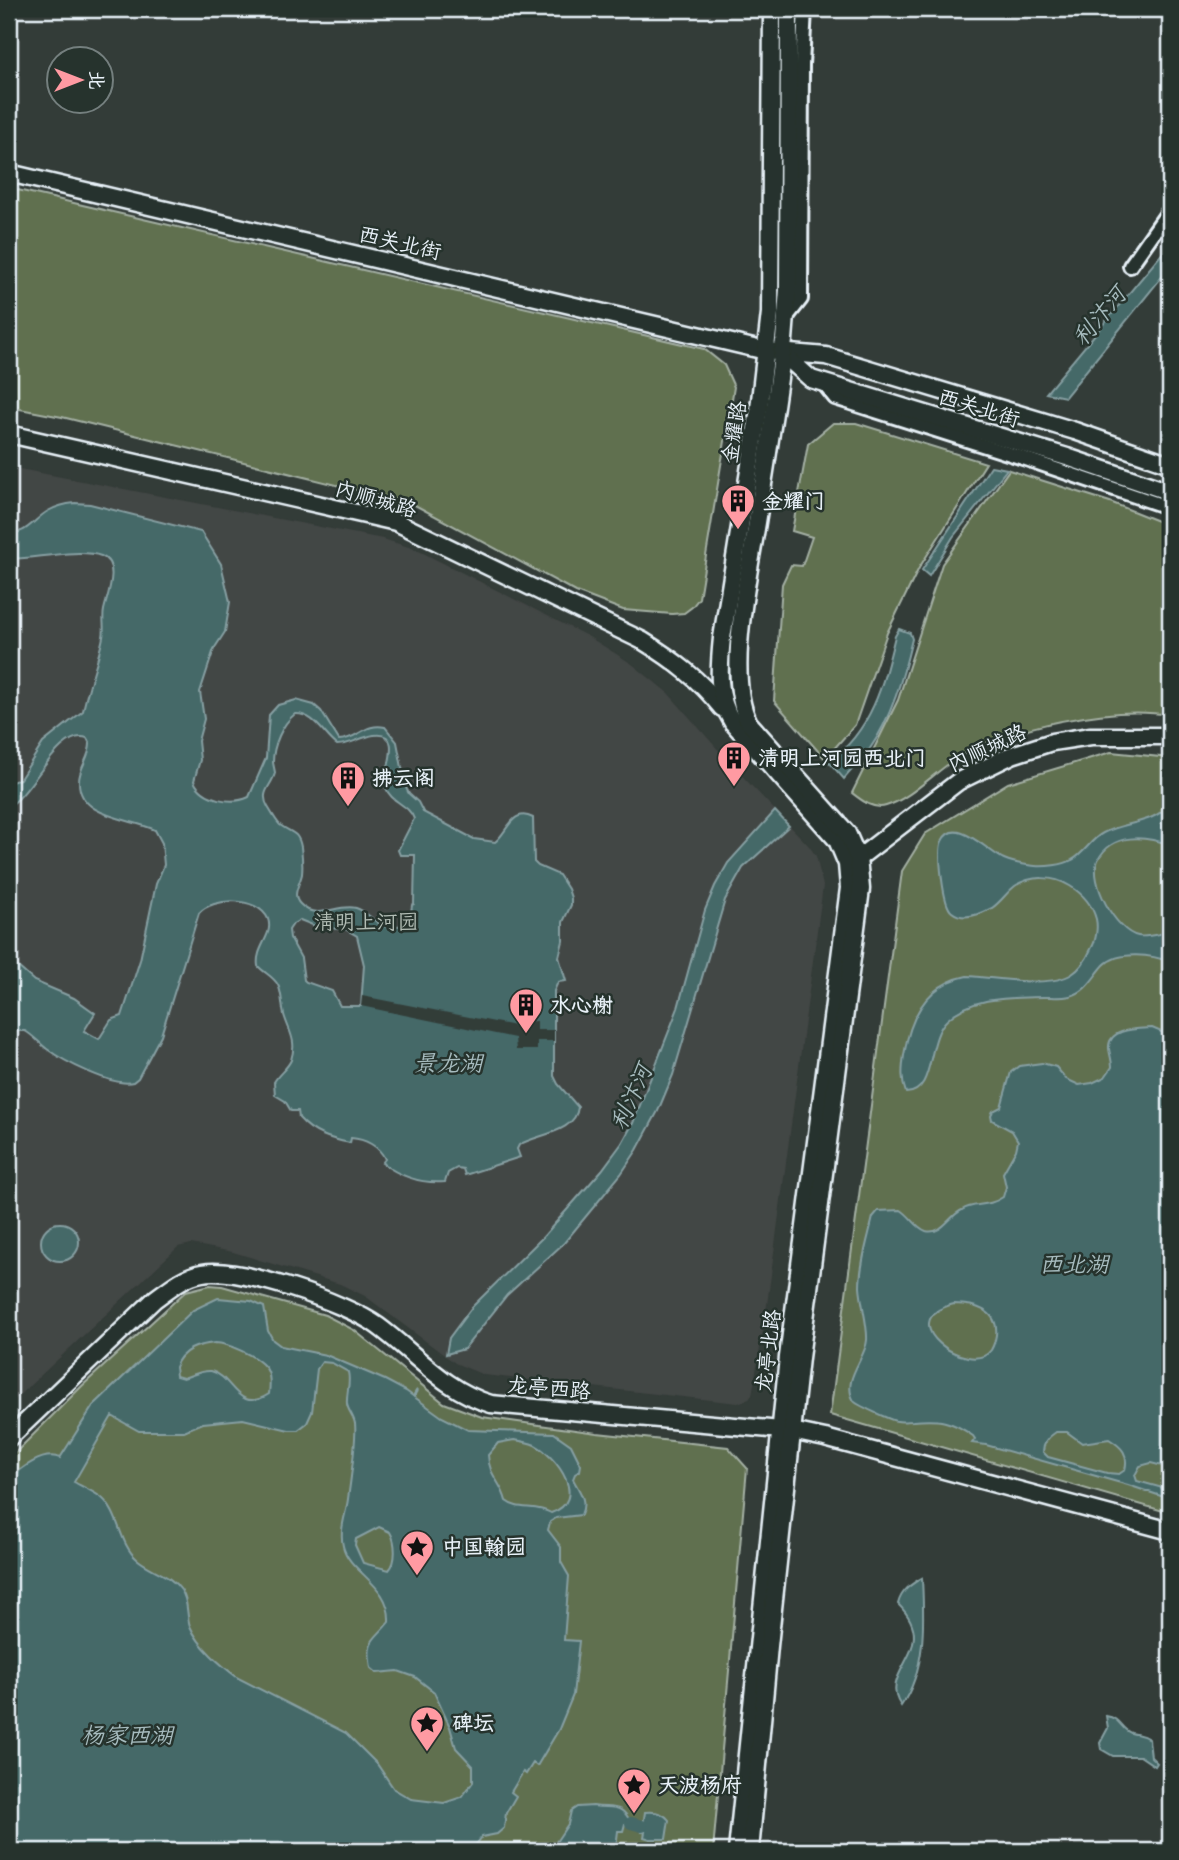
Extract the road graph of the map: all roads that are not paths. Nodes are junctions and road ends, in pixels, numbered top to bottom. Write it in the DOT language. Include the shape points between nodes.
graph roads {
  1 [pos="772,9"];
  2 [pos="789,9"];
  3 [pos="805,9"];
  4 [pos="9,173"];
  5 [pos="1170,209"];
  6 [pos="1130,266"];
  7 [pos="786,318"];
  8 [pos="774,352"];
  9 [pos="823,383"];
  10 [pos="9,434"];
  11 [pos="1170,464"];
  12 [pos="1170,492"];
  13 [pos="1170,509"];
  14 [pos="728,715"];
  15 [pos="1170,736"];
  16 [pos="850,861"];
  17 [pos="786,1430"];
  18 [pos="9,1438"];
  19 [pos="1170,1531"];
  20 [pos="737,1851"];
  21 [pos="750,1851"];
  1 -- 8 [label="street, 金耀路"];
  2 -- 7 [label="street, 金耀路"];
  3 -- 7 [label="street" via="801,299"];
  4 -- 8 [label="street, 西关北街"];
  5 -- 6 [label="street"];
  7 -- 8 [label="street, 金耀路"];
  8 -- 9 [label="street, 西关北街"];
  8 -- 11 [label="street, 西关北街" via="826,356"];
  8 -- 14 [label="street, 金耀路" via="760,409 722,638 719,674"];
  8 -- 16 [label="street, 金耀路" via="740,638 740,697 749,723 847,833"];
  9 -- 12 [label="street, 西关北街"];
  9 -- 13 [label="street" via="835,398"];
  10 -- 14 [label="street, 内顺城路" via="396,522 643,641 699,680"];
  14 -- 16 [label="street, 金耀路"];
  15 -- 16 [label="street, 内顺城路" via="1091,736 1012,755 959,781"];
  16 -- 17 [label="street, 龙亭北路" via="861,875 860,902 800,1359"];
  17 -- 18 [label="street, 龙亭西路" via="491,1404 456,1390 351,1309 219,1272 191,1276 155,1299"];
  17 -- 19 [label="street, 龙亭西路"];
  17 -- 20 [label="street, 龙亭北路"];
  17 -- 21 [label="street, 龙亭北路"];
}
